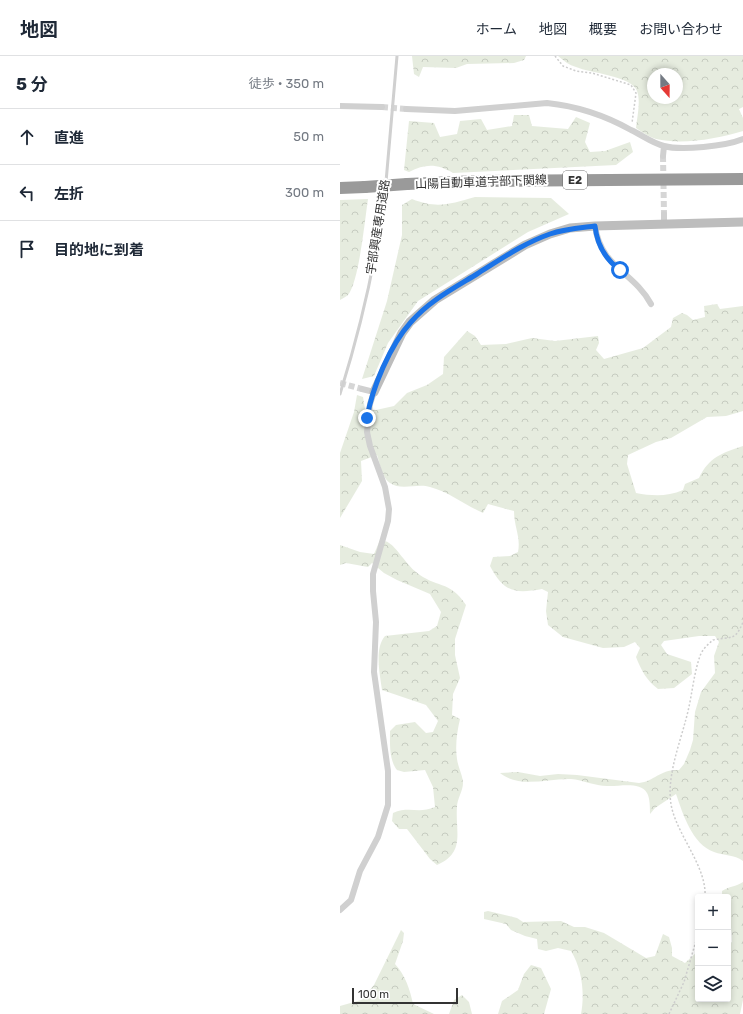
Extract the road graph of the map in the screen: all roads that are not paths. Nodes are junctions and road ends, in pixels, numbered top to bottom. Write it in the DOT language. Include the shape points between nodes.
graph roads {
  1 [pos="397,56"];
  2 [pos="340,106"];
  3 [pos="382,107"];
  4 [pos="406,109"];
  5 [pos="743,139"];
  6 [pos="664,146"];
  7 [pos="663,156"];
  8 [pos="743,179"];
  9 [pos="340,188"];
  10 [pos="743,222"];
  11 [pos="595,226"];
  12 [pos="651,304"];
  13 [pos="362,388"];
  14 [pos="374,392"];
  15 [pos="340,394"];
  16 [pos="340,910"];
  1 -- 15 [label="lane, 宇部興産専用道路" via="382,210 374,263 358,338"];
  2 -- 3 [label="street"];
  4 -- 6 [label="street" via="455,111 547,102 610,119"];
  5 -- 6 [label="street" via="725,144"];
  6 -- 7 [label="street"];
  8 -- 9 [label="highway, 山陽自動車道宇部下関線 / E2, bridge" via="477,181"];
  10 -- 11 [label="street" via="664,219"];
  11 -- 12 [label="street" via="596,238 608,259 638,285"];
  11 -- 14 [label="street" via="570,228 525,245 435,300 414,318 402,333"];
  13 -- 14 [label="street"];
  14 -- 16 [label="street" via="368,411 366,432 385,487 389,509 373,574 376,622 374,672 388,771 388,805 378,837 360,871 351,900"];
}
